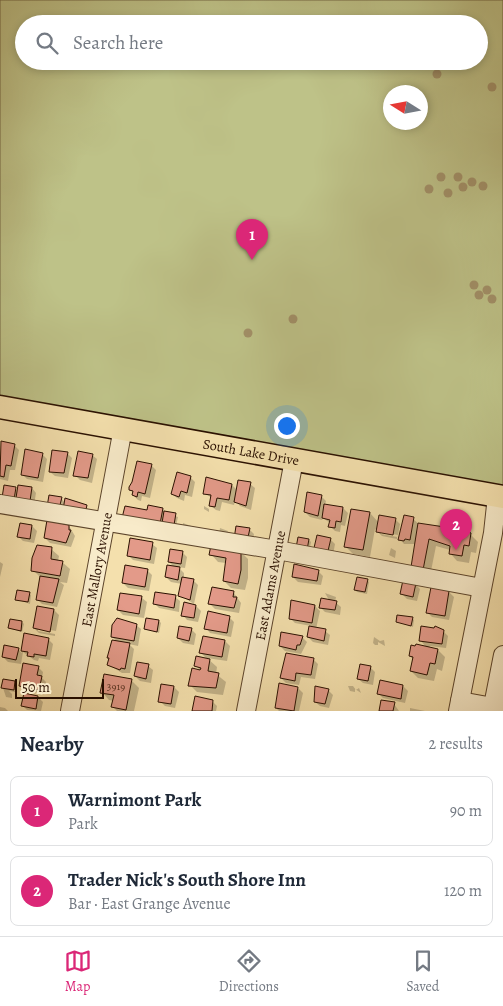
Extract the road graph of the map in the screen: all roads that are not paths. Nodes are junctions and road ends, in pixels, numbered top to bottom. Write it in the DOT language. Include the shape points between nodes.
graph roads {
  1 [pos="0,407"];
  2 [pos="124,428"];
  3 [pos="294,460"];
  4 [pos="500,497"];
  5 [pos="0,504"];
  6 [pos="106,522"];
  7 [pos="498,534"];
  8 [pos="277,550"];
  9 [pos="482,588"];
  10 [pos="503,655"];
  11 [pos="459,706"];
  12 [pos="496,709"];
  13 [pos="70,711"];
  14 [pos="246,711"];
  1 -- 2 [label="main road, South Lake Drive"];
  2 -- 3 [label="main road, South Lake Drive"];
  2 -- 6 [label="street, East Mallory Avenue"];
  3 -- 4 [label="main road, South Lake Drive"];
  3 -- 8 [label="street, East Adams Avenue"];
  4 -- 7 [label="street"];
  5 -- 6 [label="street"];
  6 -- 8 [label="street"];
  6 -- 13 [label="street, East Mallory Avenue"];
  7 -- 9 [label="street"];
  8 -- 9 [label="street"];
  8 -- 14 [label="street, East Adams Avenue"];
  9 -- 11 [label="street"];
  10 -- 12 [label="street"];
  11 -- 12 [label="street"];
}
